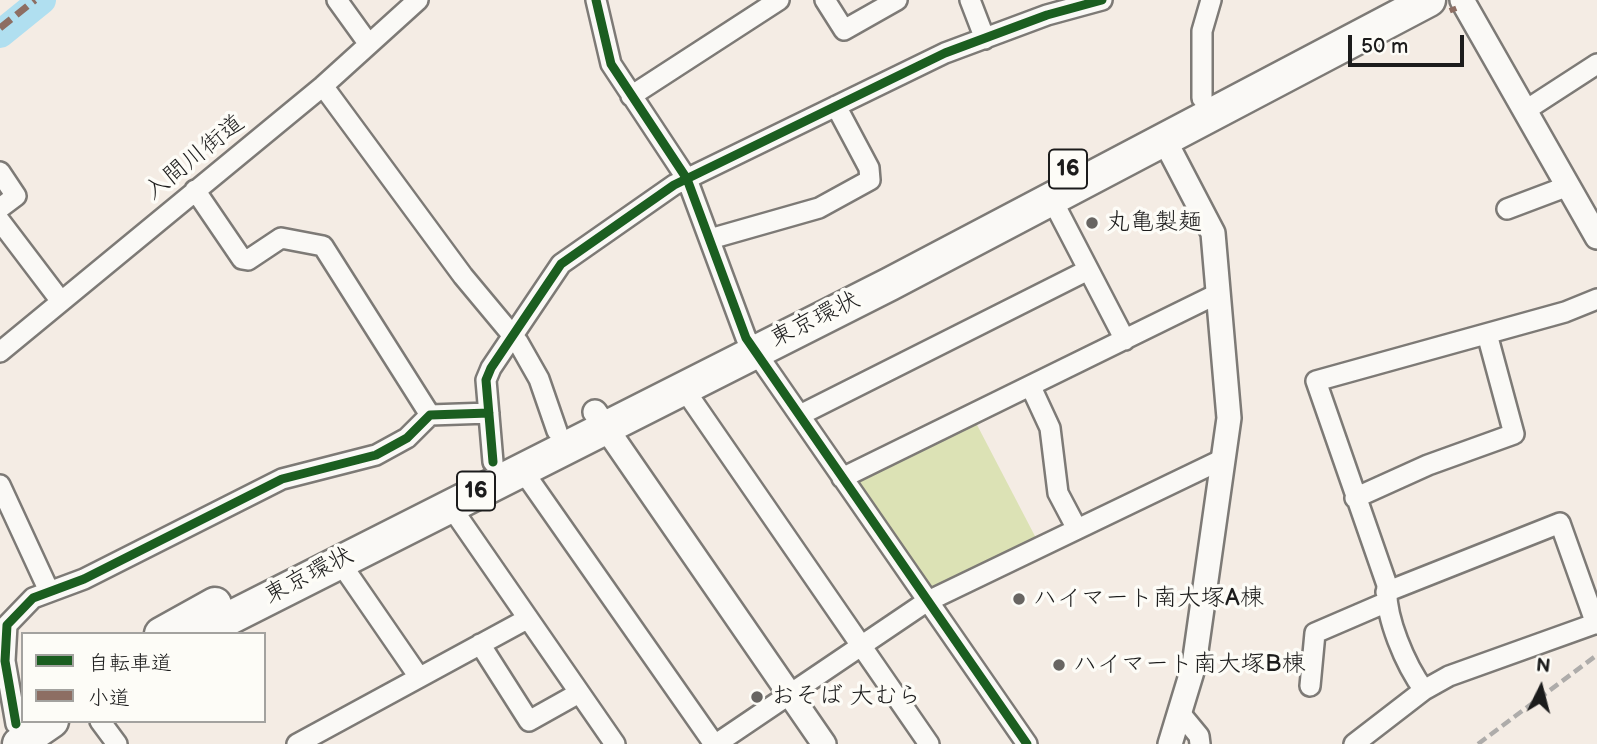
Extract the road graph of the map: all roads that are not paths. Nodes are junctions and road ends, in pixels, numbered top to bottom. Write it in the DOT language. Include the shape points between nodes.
graph roads {
  1 [pos="337,0"];
  2 [pos="418,0"];
  3 [pos="596,0"];
  4 [pos="779,0"];
  5 [pos="825,0"];
  6 [pos="897,0"];
  7 [pos="970,0"];
  8 [pos="1102,0"];
  9 [pos="1212,0"];
  10 [pos="1390,0"];
  11 [pos="1429,0"];
  12 [pos="1462,0"];
  13 [pos="985,39"];
  14 [pos="368,43"];
  15 [pos="1597,64"];
  16 [pos="323,86"];
  17 [pos="631,96"];
  18 [pos="1202,98"];
  19 [pos="836,106"];
  20 [pos="1526,110"];
  21 [pos="1165,141"];
  22 [pos="0,172"];
  23 [pos="687,179"];
  24 [pos="1568,186"];
  25 [pos="195,190"];
  26 [pos="0,208"];
  27 [pos="1507,209"];
  28 [pos="1059,213"];
  29 [pos="0,221"];
  30 [pos="1597,237"];
  31 [pos="710,239"];
  32 [pos="1088,270"];
  33 [pos="1219,293"];
  34 [pos="1597,299"];
  35 [pos="60,300"];
  36 [pos="1488,334"];
  37 [pos="513,335"];
  38 [pos="1125,340"];
  39 [pos="751,344"];
  40 [pos="0,352"];
  41 [pos="1031,387"];
  42 [pos="691,400"];
  43 [pos="489,413"];
  44 [pos="430,415"];
  45 [pos="800,415"];
  46 [pos="599,419"];
  47 [pos="557,431"];
  48 [pos="1223,459"];
  49 [pos="493,462"];
  50 [pos="842,478"];
  51 [pos="530,481"];
  52 [pos="0,485"];
  53 [pos="1355,498"];
  54 [pos="449,504"];
  55 [pos="1077,529"];
  56 [pos="346,571"];
  57 [pos="48,591"];
  58 [pos="1387,597"];
  59 [pos="926,602"];
  60 [pos="527,619"];
  61 [pos="1596,624"];
  62 [pos="4,626"];
  63 [pos="164,632"];
  64 [pos="202,632"];
  65 [pos="480,644"];
  66 [pos="862,646"];
  67 [pos="419,677"];
  68 [pos="1310,686"];
  69 [pos="1424,690"];
  70 [pos="579,693"];
  71 [pos="790,695"];
  72 [pos="1180,713"];
  73 [pos="44,723"];
  74 [pos="101,723"];
  75 [pos="14,731"];
  76 [pos="117,744"];
  77 [pos="297,744"];
  78 [pos="615,744"];
  79 [pos="715,744"];
  80 [pos="824,744"];
  81 [pos="929,744"];
  82 [pos="1027,744"];
  83 [pos="1170,744"];
  84 [pos="1200,744"];
  85 [pos="1354,744"];
  1 -- 14 [label="street"];
  2 -- 14 [label="street, 入間川街道"];
  3 -- 17 [label="street" via="611,64"];
  4 -- 17 [label="street"];
  5 -- 6 [label="street" via="844,30"];
  7 -- 13 [label="street"];
  8 -- 13 [label="street"];
  9 -- 18 [label="street" via="1202,32"];
  10 -- 18 [label="highway, 東京環状 / 16"];
  11 -- 21 [label="highway, 東京環状 / 16"];
  12 -- 20 [label="street"];
  13 -- 19 [label="street"];
  14 -- 16 [label="street, 入間川街道"];
  15 -- 20 [label="street"];
  16 -- 25 [label="street, 入間川街道"];
  16 -- 37 [label="street" via="463,276"];
  17 -- 23 [label="street"];
  18 -- 39 [label="highway, 東京環状 / 16"];
  19 -- 23 [label="street"];
  19 -- 31 [label="street" via="869,168 870,180 819,208"];
  20 -- 24 [label="street"];
  21 -- 33 [label="street" via="1213,233"];
  21 -- 39 [label="highway, 東京環状 / 16"];
  22 -- 26 [label="street" via="16,196"];
  23 -- 31 [label="street"];
  23 -- 37 [label="street" via="561,264"];
  24 -- 27 [label="street"];
  24 -- 30 [label="street"];
  25 -- 35 [label="street, 入間川街道"];
  25 -- 44 [label="street" via="242,259 248,260 281,238 323,246"];
  28 -- 32 [label="street"];
  29 -- 35 [label="street"];
  31 -- 39 [label="street"];
  32 -- 38 [label="street"];
  32 -- 45 [label="street"];
  33 -- 38 [label="street"];
  33 -- 48 [label="street" via="1229,407"];
  34 -- 36 [label="street"];
  35 -- 40 [label="street, 入間川街道"];
  36 -- 53 [label="street" via="1514,434"];
  36 -- 53 [label="street" via="1316,381"];
  37 -- 43 [label="street" via="486,380"];
  37 -- 47 [label="street" via="539,379"];
  38 -- 41 [label="street"];
  39 -- 45 [label="street"];
  39 -- 46 [label="highway, 東京環状 / 16"];
  41 -- 50 [label="street"];
  41 -- 55 [label="street" via="1050,428 1058,492"];
  42 -- 66 [label="street"];
  43 -- 44 [label="street"];
  43 -- 49 [label="street"];
  44 -- 57 [label="street" via="407,438 376,455 282,480 179,534"];
  45 -- 50 [label="street"];
  46 -- 47 [label="highway, 東京環状 / 16"];
  46 -- 54 [label="highway, 東京環状 / 16"];
  46 -- 71 [label="street"];
  47 -- 49 [label="highway, 東京環状 / 16"];
  48 -- 55 [label="street"];
  48 -- 72 [label="street" via="1194,664"];
  49 -- 63 [label="highway, 東京環状 / 16"];
  50 -- 59 [label="street"];
  51 -- 79 [label="street"];
  52 -- 57 [label="street"];
  53 -- 58 [label="street" via="1387,585"];
  54 -- 60 [label="street"];
  54 -- 64 [label="highway, 東京環状 / 16"];
  55 -- 59 [label="street"];
  56 -- 67 [label="street"];
  57 -- 62 [label="street" via="33,598"];
  58 -- 61 [label="street" via="1560,523"];
  58 -- 68 [label="street" via="1315,633"];
  58 -- 69 [label="street" via="1410,671"];
  59 -- 66 [label="street"];
  59 -- 82 [label="street"];
  60 -- 65 [label="street"];
  60 -- 70 [label="street"];
  61 -- 69 [label="street" via="1449,676"];
  62 -- 75 [label="street"];
  65 -- 67 [label="street"];
  65 -- 70 [label="street" via="529,721"];
  66 -- 71 [label="street"];
  66 -- 81 [label="street"];
  67 -- 77 [label="street"];
  69 -- 85 [label="street"];
  70 -- 78 [label="street"];
  71 -- 79 [label="street"];
  71 -- 80 [label="street"];
  72 -- 83 [label="street"];
  72 -- 84 [label="street"];
  73 -- 75 [label="highway"];
  74 -- 76 [label="street"];
}
